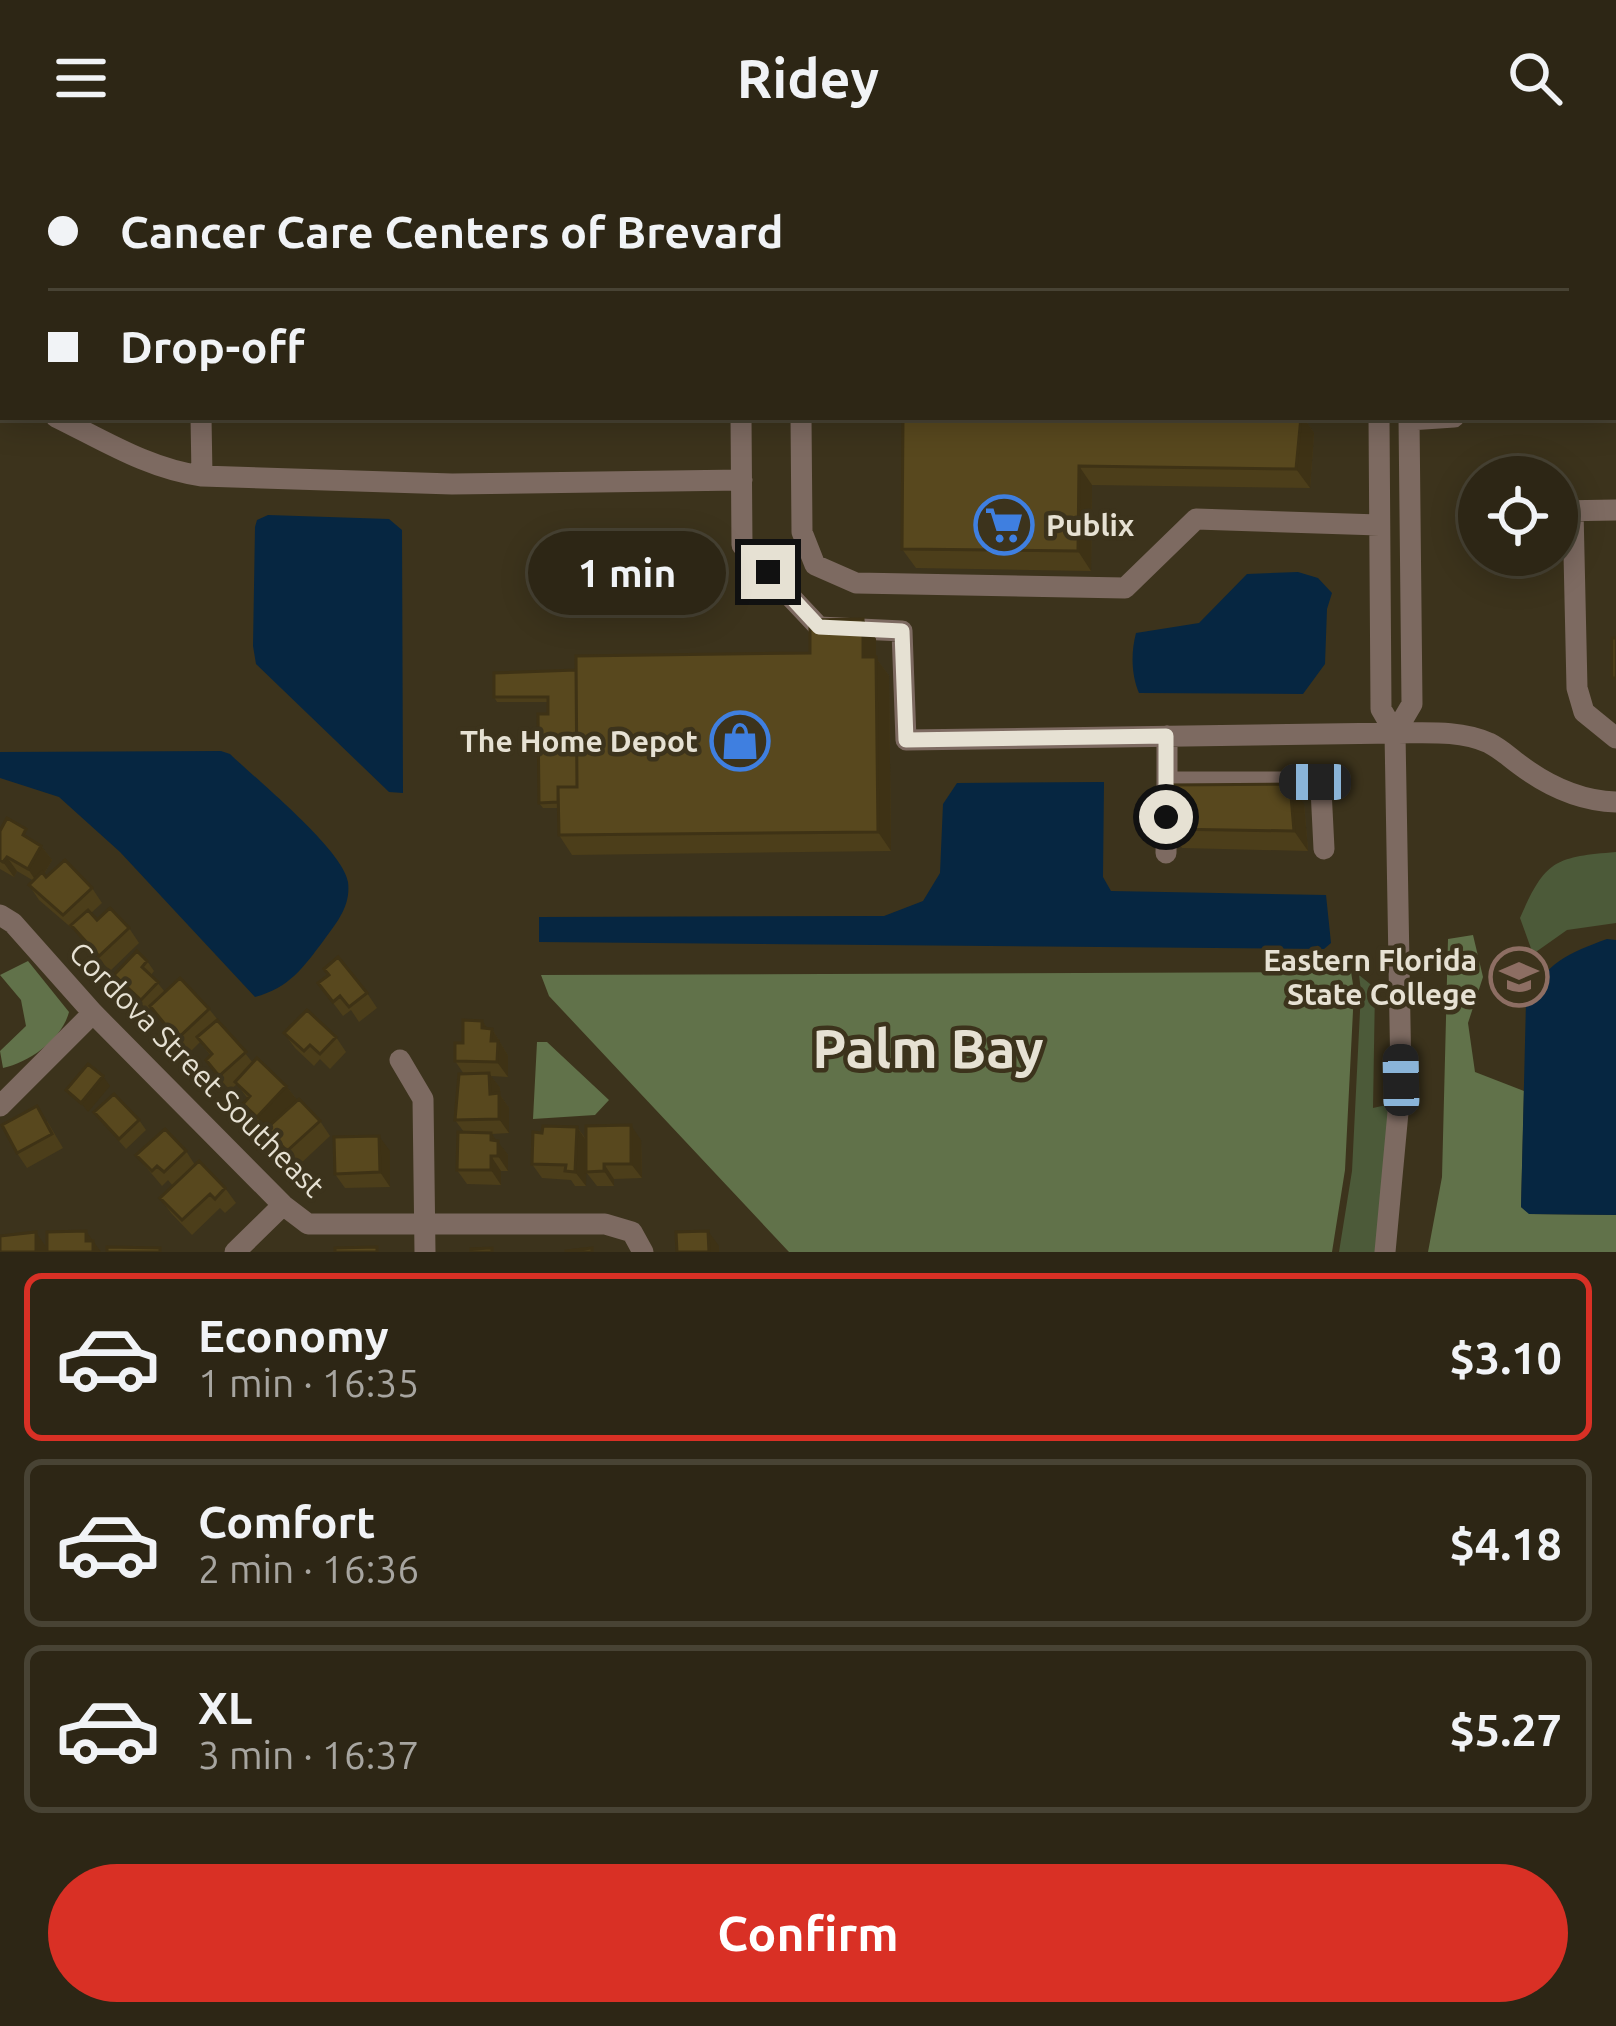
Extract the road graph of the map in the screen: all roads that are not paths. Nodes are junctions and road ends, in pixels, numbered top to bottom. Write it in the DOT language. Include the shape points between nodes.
graph roads {
  1 [pos="62,420"];
  2 [pos="201,420"];
  3 [pos="741,420"];
  4 [pos="801,420"];
  5 [pos="1378,420"];
  6 [pos="1404,420"];
  7 [pos="202,476"];
  8 [pos="742,480"];
  9 [pos="1578,510"];
  10 [pos="1616,510"];
  11 [pos="1379,524"];
  12 [pos="1569,576"];
  13 [pos="1395,733"];
  14 [pos="1166,736"];
  15 [pos="1616,738"];
  16 [pos="1167,782"];
  17 [pos="1616,802"];
  18 [pos="1324,849"];
  19 [pos="1166,853"];
  20 [pos="0,915"];
  21 [pos="93,1013"];
  22 [pos="400,1060"];
  23 [pos="0,1106"];
  24 [pos="284,1205"];
  25 [pos="424,1224"];
  26 [pos="235,1252"];
  27 [pos="425,1252"];
  28 [pos="643,1252"];
  29 [pos="1385,1252"];
  1 -- 7 [label="street" via="147,462"];
  2 -- 7 [label="street"];
  3 -- 8 [label="street"];
  4 -- 11 [label="street" via="802,532 815,565 856,584 1125,588 1196,519"];
  5 -- 11 [label="street"];
  6 -- 13 [label="street" via="1412,704"];
  7 -- 8 [label="street" via="452,484"];
  8 -- 14 [label="street" via="742,545 819,627 902,631 906,740"];
  9 -- 10 [label="street"];
  11 -- 13 [label="street" via="1381,709"];
  12 -- 15 [label="street" via="1577,688 1584,712"];
  13 -- 14 [label="street"];
  13 -- 17 [label="street" via="1484,741 1567,792"];
  13 -- 29 [label="street" via="1401,1080"];
  14 -- 16 [label="street"];
  16 -- 18 [label="street" via="1315,782"];
  16 -- 19 [label="street"];
  20 -- 21 [label="street, Cordova Street Southeast"];
  21 -- 23 [label="street"];
  21 -- 24 [label="street, Cordova Street Southeast"];
  22 -- 25 [label="street" via="423,1099"];
  24 -- 25 [label="street, Cordova Street Southeast" via="308,1224"];
  24 -- 26 [label="street"];
  25 -- 27 [label="street"];
  25 -- 28 [label="street, Cordova Street Southeast" via="605,1224 632,1232"];
}
